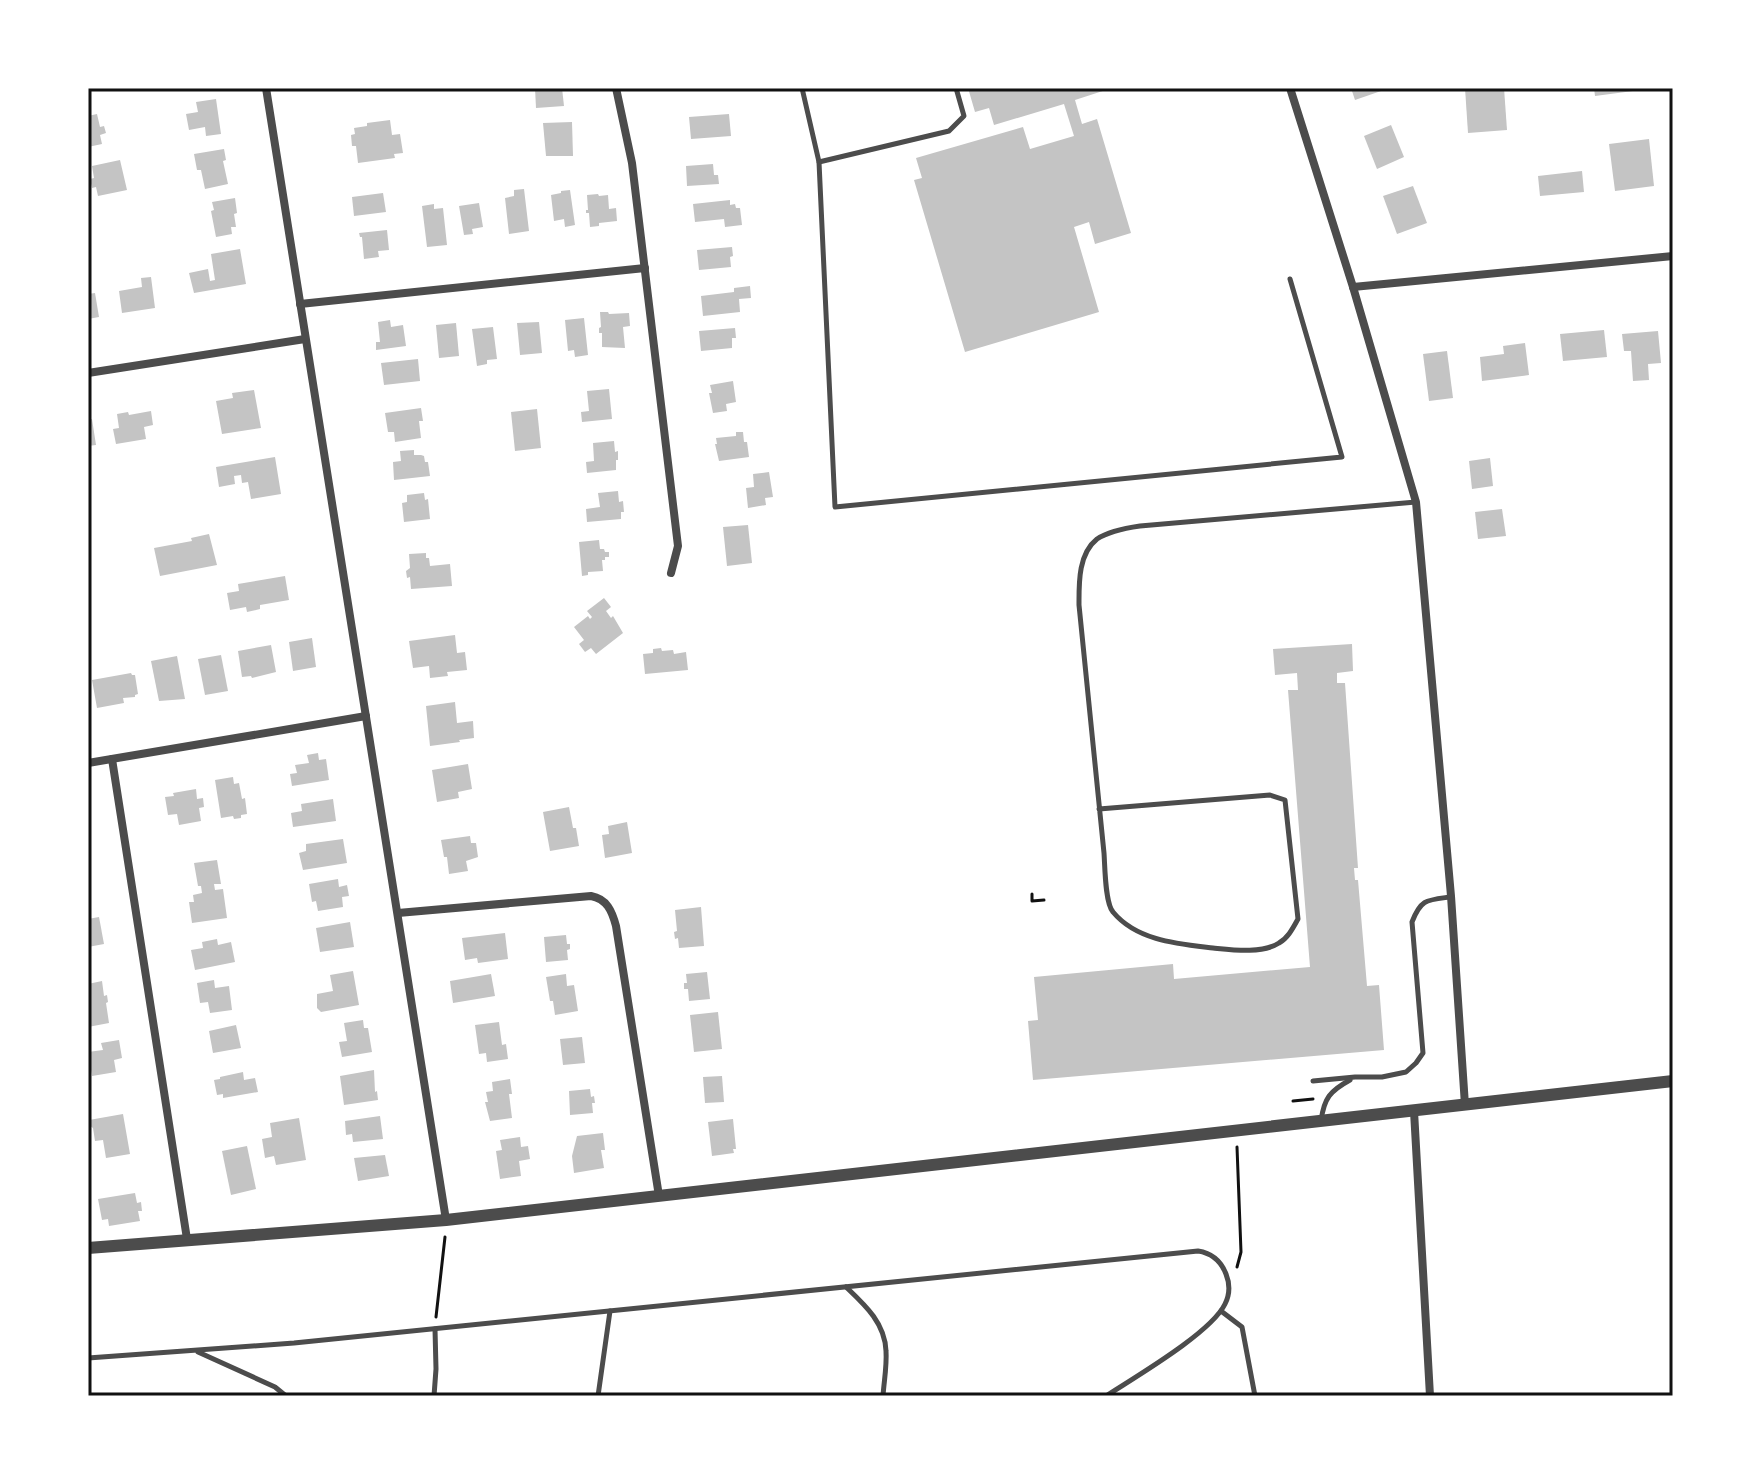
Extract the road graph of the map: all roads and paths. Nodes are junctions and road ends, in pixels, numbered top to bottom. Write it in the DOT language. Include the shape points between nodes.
graph roads {
  1 [pos="266,88"];
  2 [pos="616,88"];
  3 [pos="802,88"];
  4 [pos="956,88"];
  5 [pos="1290,88"];
  6 [pos="819,162"];
  7 [pos="1673,256"];
  8 [pos="645,268"];
  9 [pos="1290,279"];
  10 [pos="1353,287"];
  11 [pos="300,304"];
  12 [pos="305,339"];
  13 [pos="88,373"];
  14 [pos="1416,502"];
  15 [pos="671,573"];
  16 [pos="366,716"];
  17 [pos="112,759"];
  18 [pos="88,763"];
  19 [pos="1099,809"];
  20 [pos="1033,894"];
  21 [pos="1451,896"];
  22 [pos="1044,900"];
  23 [pos="398,913"];
  24 [pos="1355,1077"];
  25 [pos="1313,1081"];
  26 [pos="1673,1081"];
  27 [pos="1317,1099"];
  28 [pos="1293,1101"];
  29 [pos="1465,1105"];
  30 [pos="1414,1111"];
  31 [pos="1321,1122"];
  32 [pos="1236,1131"];
  33 [pos="659,1196"];
  34 [pos="446,1220"];
  35 [pos="187,1239"];
  36 [pos="88,1248"];
  37 [pos="1228,1279"];
  38 [pos="845,1287"];
  39 [pos="610,1311"];
  40 [pos="1221,1311"];
  41 [pos="435,1329"];
  42 [pos="195,1350"];
  43 [pos="88,1358"];
  44 [pos="286,1396"];
  45 [pos="434,1396"];
  46 [pos="598,1396"];
  47 [pos="883,1396"];
  48 [pos="1106,1396"];
  49 [pos="1255,1396"];
  50 [pos="1430,1396"];
  1 -- 11 [label="street"];
  2 -- 8 [label="street"];
  3 -- 6 [label="lane"];
  4 -- 6 [label="lane" via="964,116 949,131"];
  5 -- 10 [label="street"];
  6 -- 9 [label="lane" via="835,507 1342,457"];
  7 -- 10 [label="street"];
  8 -- 11 [label="street"];
  8 -- 15 [label="street" via="678,546"];
  10 -- 14 [label="street"];
  11 -- 12 [label="street"];
  12 -- 13 [label="street"];
  12 -- 16 [label="street"];
  14 -- 19 [label="lane" via="1140,526 1097,540 1079,575 1079,605"];
  14 -- 21 [label="street"];
  16 -- 17 [label="street"];
  16 -- 23 [label="street"];
  17 -- 18 [label="street"];
  17 -- 35 [label="street"];
  19 -- 19 [label="lane" via="1110,909 1147,936 1218,949 1262,949 1279,944 1298,919 1285,800 1270,795"];
  20 -- 22 [label="path" via="1032,901"];
  21 -- 24 [label="lane" via="1429,900 1412,922 1423,1053 1406,1072"];
  21 -- 29 [label="street"];
  23 -- 33 [label="street" via="591,896 609,907"];
  23 -- 34 [label="street"];
  24 -- 25 [label="lane"];
  24 -- 31 [label="lane" via="1323,1103"];
  26 -- 29 [label="street"];
  27 -- 28 [label="path"];
  29 -- 30 [label="street"];
  30 -- 31 [label="street"];
  30 -- 50 [label="street"];
  31 -- 32 [label="street"];
  32 -- 33 [label="street"];
  32 -- 37 [label="path" via="1241,1252 1236,1272"];
  33 -- 34 [label="street"];
  34 -- 35 [label="street"];
  34 -- 41 [label="path"];
  35 -- 36 [label="street"];
  37 -- 38 [label="lane" via="1219,1262 1198,1251"];
  37 -- 40 [label="lane" via="1230,1290"];
  38 -- 39 [label="lane"];
  38 -- 47 [label="lane" via="880,1326 886,1349"];
  39 -- 41 [label="lane"];
  39 -- 46 [label="lane"];
  40 -- 48 [label="lane" via="1182,1345"];
  40 -- 49 [label="lane" via="1242,1327"];
  41 -- 42 [label="lane"];
  41 -- 45 [label="lane"];
  42 -- 43 [label="lane"];
  42 -- 44 [label="lane"];
}
